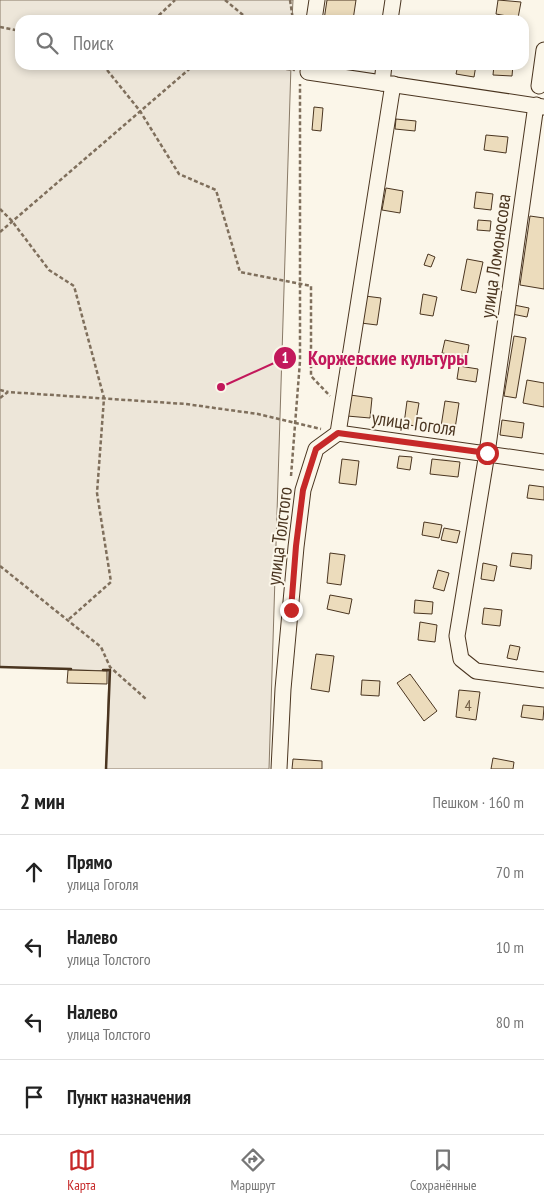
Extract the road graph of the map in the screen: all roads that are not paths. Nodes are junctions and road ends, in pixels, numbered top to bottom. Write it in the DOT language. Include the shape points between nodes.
graph roads {
  1 [pos="317,0"];
  2 [pos="393,0"];
  3 [pos="315,15"];
  4 [pos="391,15"];
  5 [pos="544,50"];
  6 [pos="385,70"];
  7 [pos="305,72"];
  8 [pos="387,84"];
  9 [pos="539,86"];
  10 [pos="540,106"];
  11 [pos="338,433"];
  12 [pos="487,453"];
  13 [pos="544,462"];
  14 [pos="544,680"];
  15 [pos="279,769"];
  1 -- 3 [label="street"];
  2 -- 4 [label="street"];
  5 -- 9 [label="street"];
  6 -- 8 [label="street"];
  7 -- 8 [label="street"];
  8 -- 10 [label="street"];
  8 -- 11 [label="street"];
  10 -- 12 [label="street, улица Ломоносова"];
  11 -- 12 [label="street, улица Гоголя"];
  11 -- 15 [label="street, улица Толстого" via="316,449 303,490 283,689"];
  12 -- 13 [label="street, улица Гоголя"];
  12 -- 14 [label="street, улица Ломоносова" via="457,636 461,659 476,671"];
}
